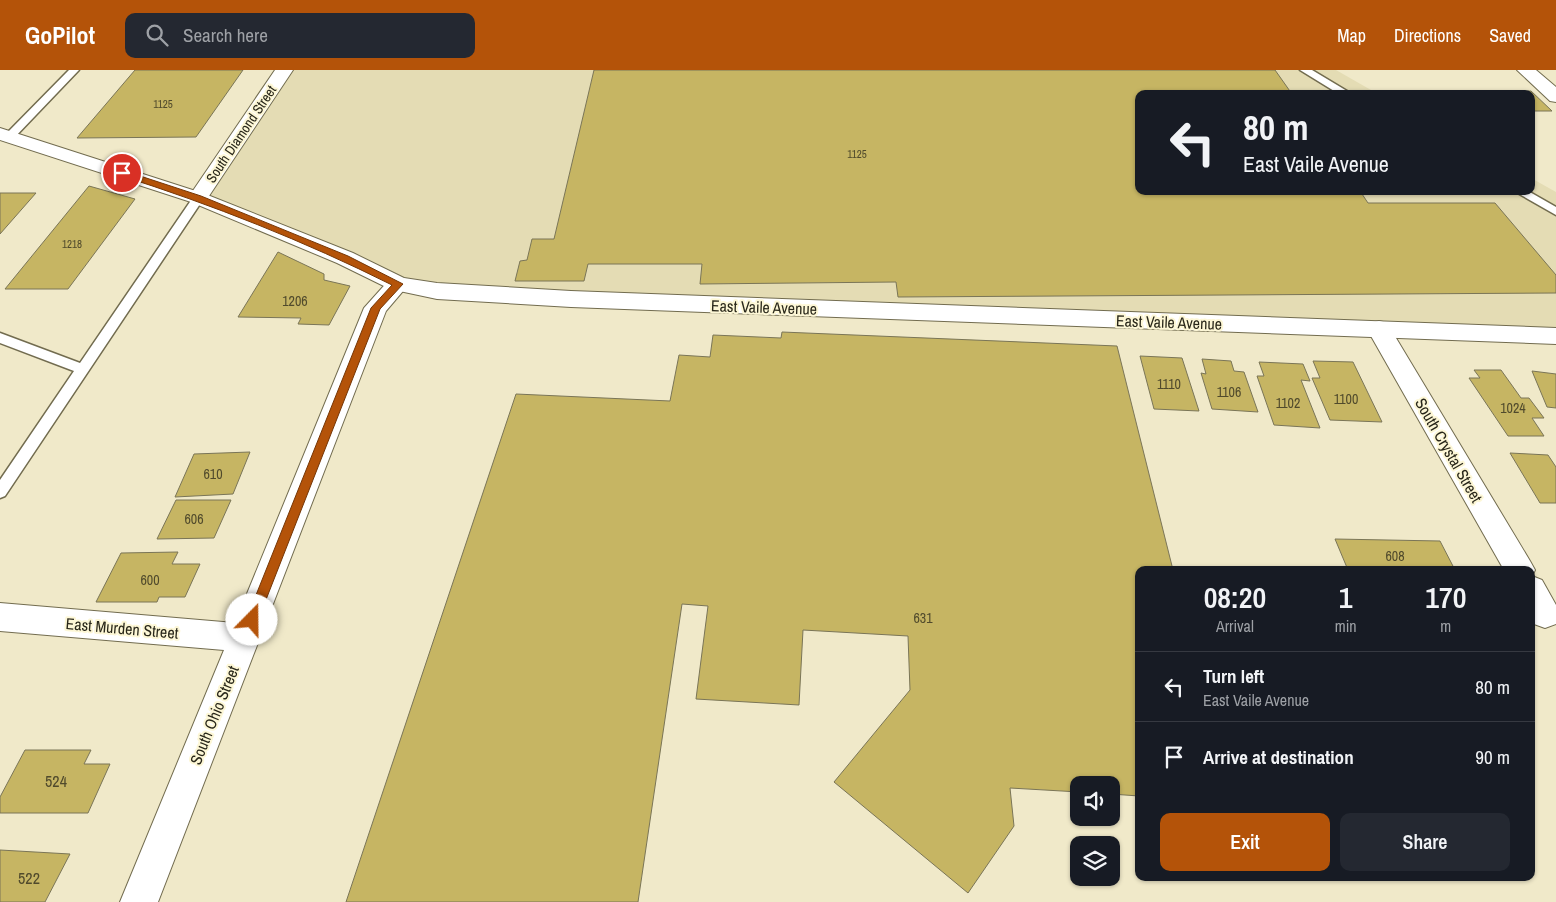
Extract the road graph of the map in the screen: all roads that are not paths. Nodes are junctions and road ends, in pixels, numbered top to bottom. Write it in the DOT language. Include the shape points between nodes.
graph roads {
  1 [pos="74,70"];
  2 [pos="284,70"];
  3 [pos="1305,70"];
  4 [pos="1526,70"];
  5 [pos="1340,90"];
  6 [pos="1556,97"];
  7 [pos="4,135"];
  8 [pos="1526,195"];
  9 [pos="198,198"];
  10 [pos="1556,212"];
  11 [pos="398,284"];
  12 [pos="1379,329"];
  13 [pos="1556,336"];
  14 [pos="0,338"];
  15 [pos="83,369"];
  16 [pos="0,492"];
  17 [pos="1518,566"];
  18 [pos="0,617"];
  19 [pos="245,638"];
  20 [pos="139,902"];
  1 -- 7 [label="lane"];
  2 -- 9 [label="street, South Diamond Street"];
  3 -- 5 [label="lane"];
  4 -- 6 [label="street"];
  7 -- 9 [label="street, East Vaile Avenue"];
  8 -- 10 [label="lane"];
  9 -- 11 [label="street, East Vaile Avenue" via="345,258"];
  9 -- 15 [label="lane"];
  11 -- 12 [label="street, East Vaile Avenue" via="437,291 571,300"];
  11 -- 19 [label="street, South Ohio Street" via="376,308"];
  12 -- 13 [label="street, East Vaile Avenue"];
  12 -- 17 [label="street, South Crystal Street"];
  14 -- 15 [label="lane"];
  15 -- 16 [label="lane"];
  18 -- 19 [label="street, East Murden Street"];
  19 -- 20 [label="street, South Ohio Street"];
}
